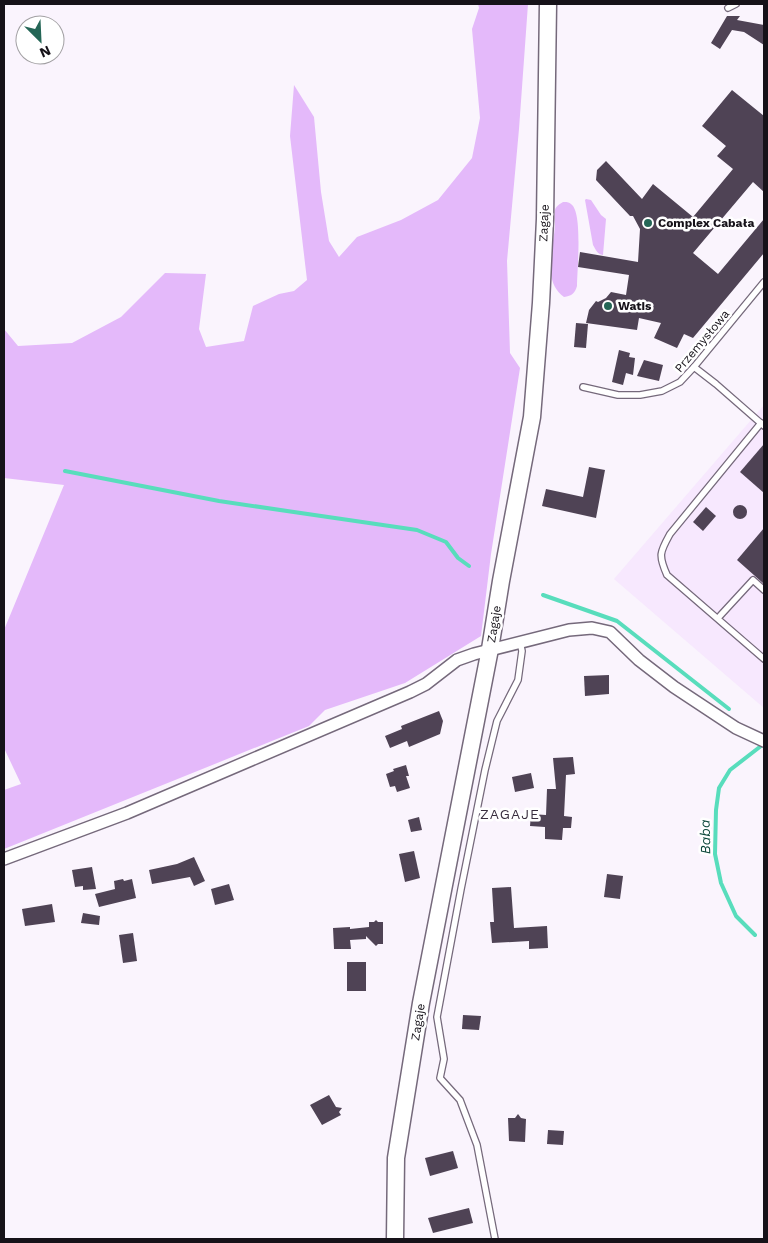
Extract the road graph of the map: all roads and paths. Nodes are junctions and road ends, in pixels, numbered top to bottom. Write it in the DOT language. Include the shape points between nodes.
graph roads {
  1 [pos="548,4"];
  2 [pos="736,4"];
  3 [pos="728,8"];
  4 [pos="764,282"];
  5 [pos="694,367"];
  6 [pos="583,387"];
  7 [pos="762,425"];
  8 [pos="764,590"];
  9 [pos="718,618"];
  10 [pos="520,642"];
  11 [pos="490,649"];
  12 [pos="764,659"];
  13 [pos="764,741"];
  14 [pos="4,859"];
  15 [pos="395,1239"];
  16 [pos="495,1239"];
  1 -- 11 [label="main road, Zagaje" via="545,219 532,417"];
  2 -- 3 [label="lane"];
  4 -- 5 [label="lane, Przemysłowa"];
  5 -- 6 [label="lane, Przemysłowa" via="680,382 662,391 640,395 618,395"];
  5 -- 7 [label="lane"];
  7 -- 9 [label="lane" via="670,534 662,549 662,564 667,575"];
  8 -- 9 [label="lane" via="753,580"];
  9 -- 12 [label="lane"];
  10 -- 11 [label="street"];
  10 -- 13 [label="street" via="569,630 592,628 610,632 674,687 736,728"];
  10 -- 16 [label="lane" via="518,680 497,720 485,770 437,1017 444,1059 440,1078 460,1100 477,1145"];
  11 -- 14 [label="street" via="458,660 410,692 127,813"];
  11 -- 15 [label="main road, Zagaje" via="424,984 396,1158"];
}
